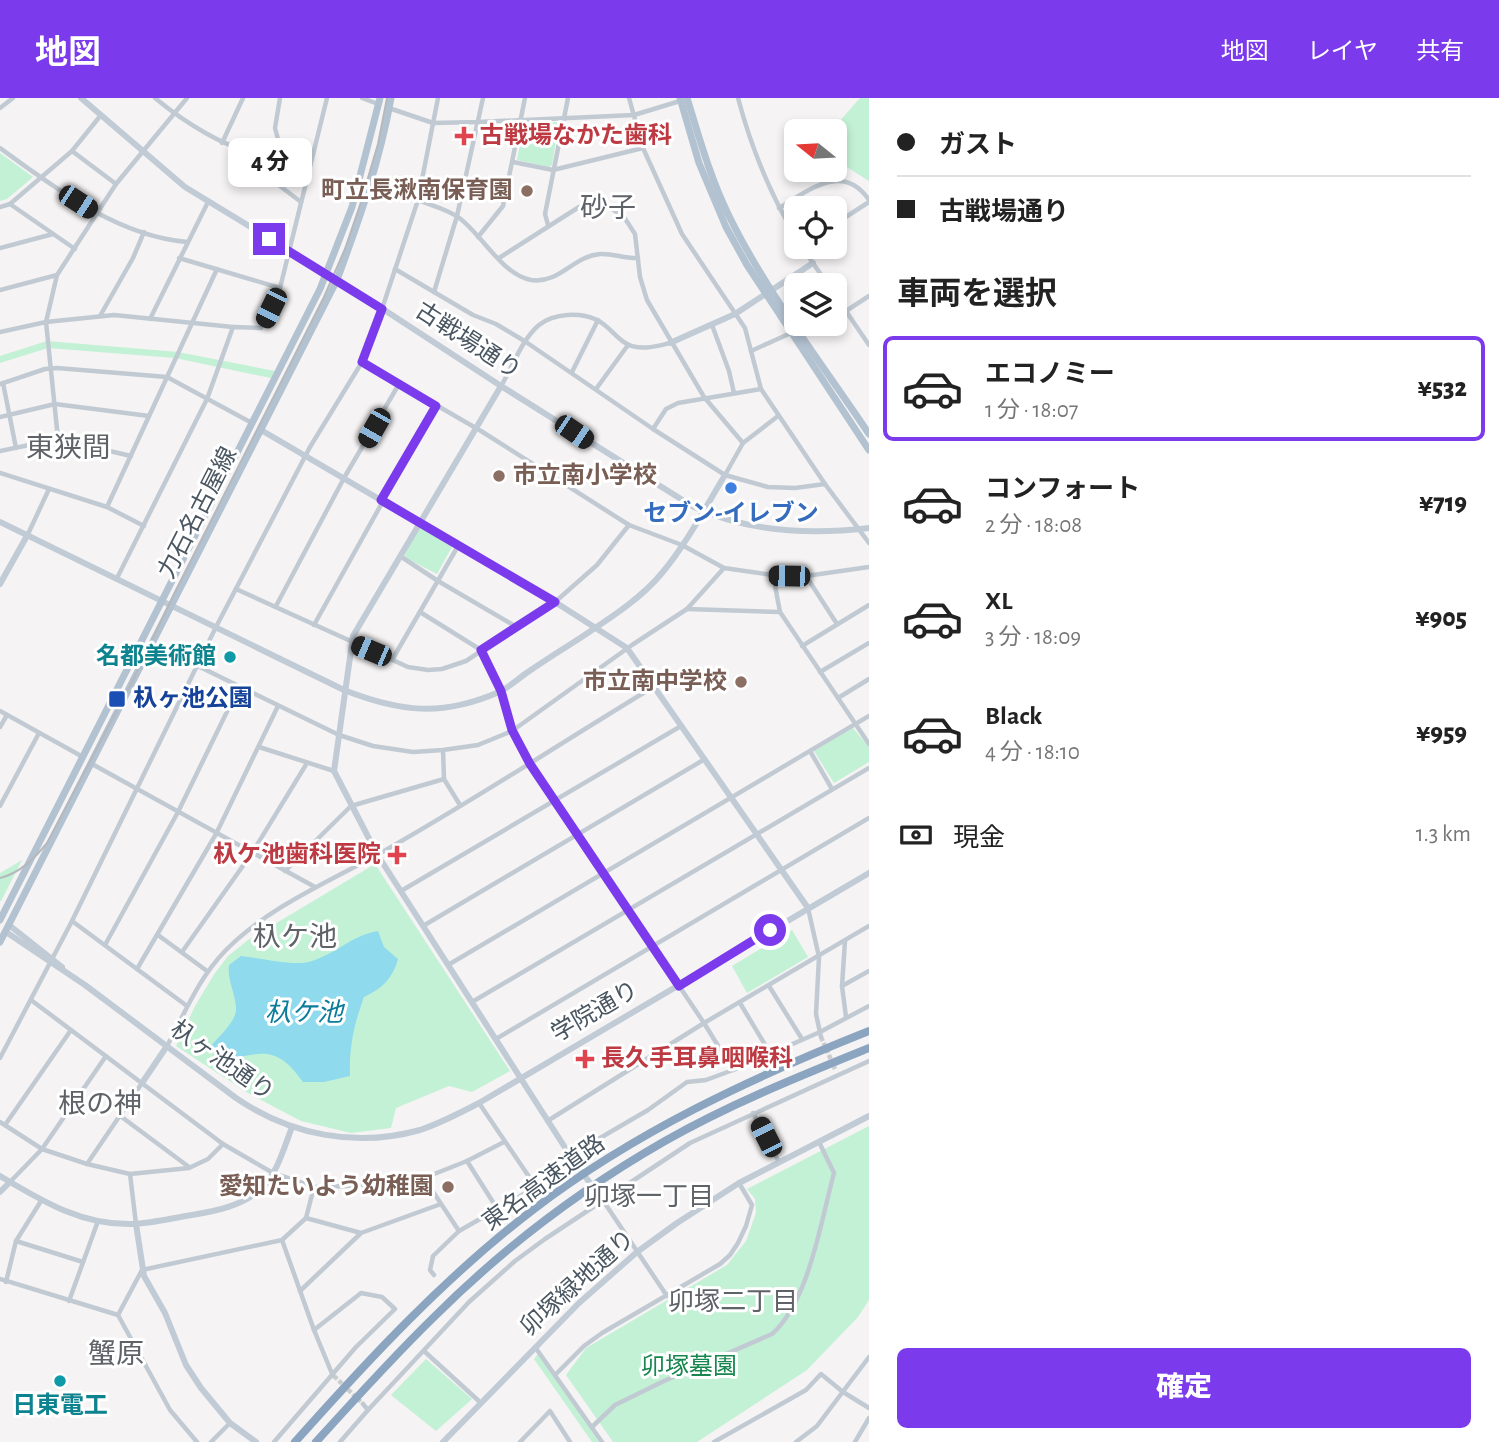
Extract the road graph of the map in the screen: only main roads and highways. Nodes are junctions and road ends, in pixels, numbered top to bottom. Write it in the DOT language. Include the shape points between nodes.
graph roads {
  1 [pos="391,98"];
  2 [pos="685,99"];
  3 [pos="380,101"];
  4 [pos="769,291"];
  5 [pos="869,434"];
  6 [pos="869,450"];
  7 [pos="0,919"];
  8 [pos="5,928"];
  9 [pos="0,942"];
  10 [pos="869,1031"];
  11 [pos="869,1048"];
  12 [pos="295,1442"];
  13 [pos="316,1442"];
  1 -- 8 [label="main road, 力石名古屋線" via="363,208 337,280"];
  2 -- 4 [label="main road" via="699,163 722,217 747,265"];
  3 -- 7 [label="main road, 力石名古屋線" via="352,207 326,273"];
  4 -- 5 [label="main road"];
  4 -- 6 [label="main road"];
  7 -- 8 [label="main road"];
  8 -- 9 [label="main road, 力石名古屋線"];
  10 -- 12 [label="highway, 東名高速道路" via="709,1101 564,1187 424,1304"];
  11 -- 13 [label="highway, 東名高速道路" via="666,1140 580,1196 514,1246 434,1317"];
}
